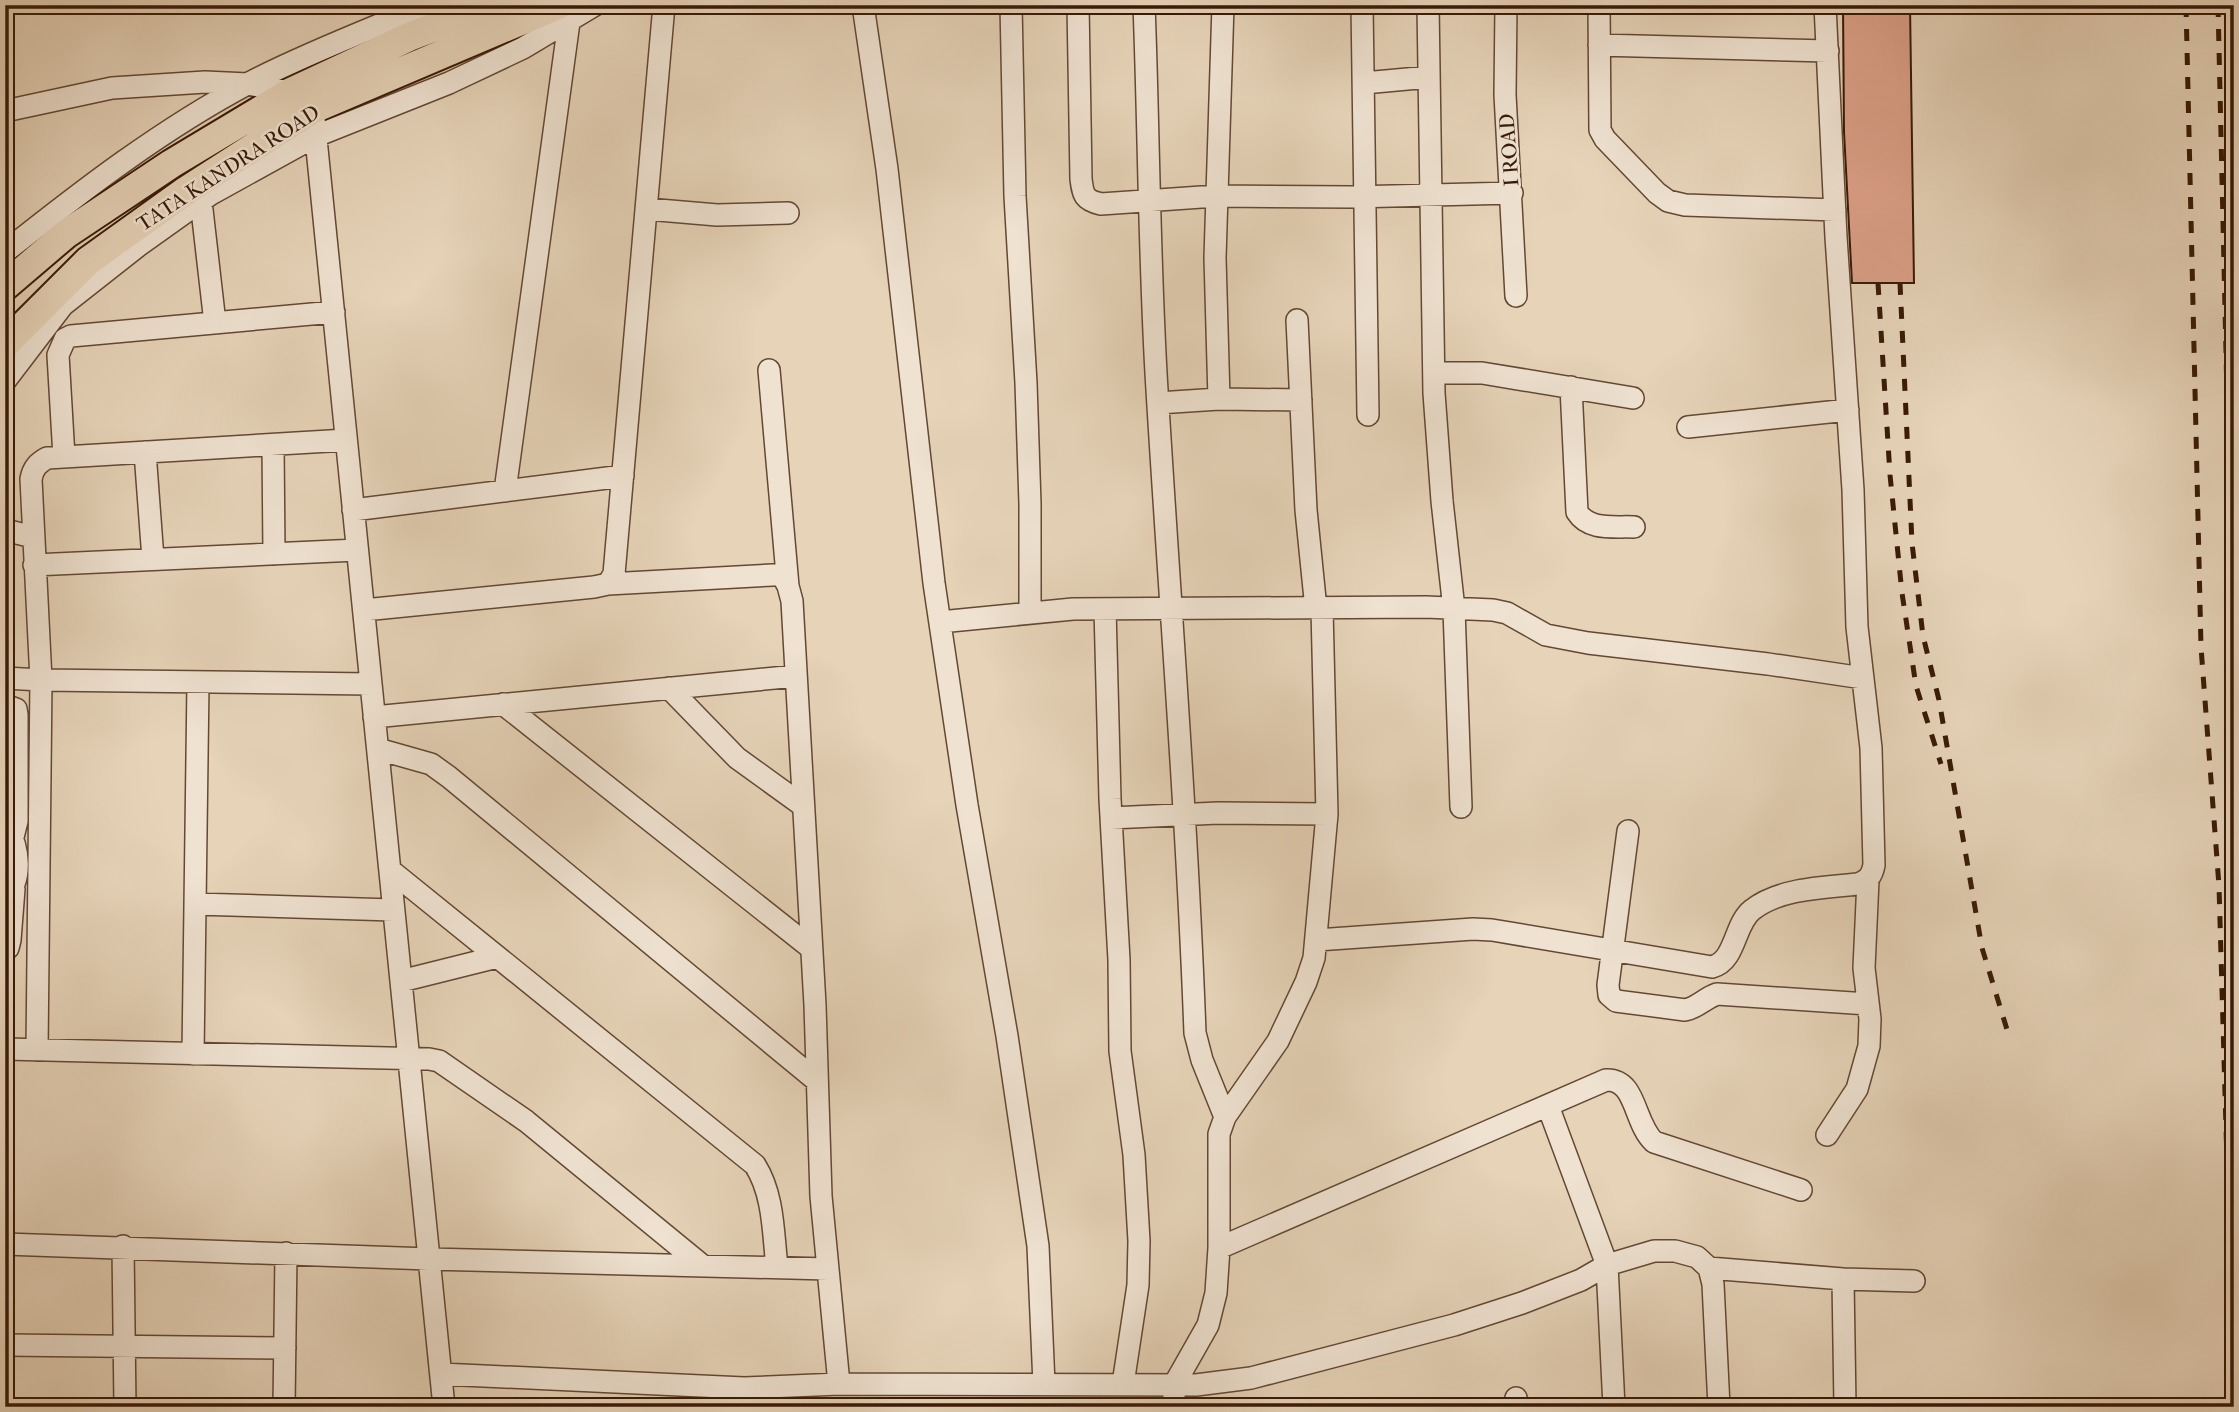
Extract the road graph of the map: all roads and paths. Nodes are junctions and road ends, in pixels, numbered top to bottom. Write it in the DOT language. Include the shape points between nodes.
graph roads {
  1 [pos="427,5"];
  2 [pos="492,5"];
  3 [pos="595,5"];
  4 [pos="664,5"];
  5 [pos="863,5"];
  6 [pos="1012,5"];
  7 [pos="1078,5"];
  8 [pos="1144,5"];
  9 [pos="1223,5"];
  10 [pos="1362,5"];
  11 [pos="1428,5"];
  12 [pos="1506,5"];
  13 [pos="1599,5"];
  14 [pos="1825,5"];
  15 [pos="561,11"];
  16 [pos="1599,45"];
  17 [pos="1828,51"];
  18 [pos="1429,77"];
  19 [pos="1364,83"];
  20 [pos="248,84"];
  21 [pos="291,92"];
  22 [pos="5,111"];
  23 [pos="315,123"];
  24 [pos="1512,193"];
  25 [pos="1432,195"];
  26 [pos="1216,196"];
  27 [pos="1365,197"];
  28 [pos="201,201"];
  29 [pos="1149,202"];
  30 [pos="647,209"];
  31 [pos="1835,210"];
  32 [pos="788,213"];
  33 [pos="5,252"];
  34 [pos="5,286"];
  35 [pos="1516,296"];
  36 [pos="334,312"];
  37 [pos="1297,320"];
  38 [pos="215,323"];
  39 [pos="5,344"];
  40 [pos="769,370"];
  41 [pos="1434,373"];
  42 [pos="5,381"];
  43 [pos="1571,387"];
  44 [pos="1633,398"];
  45 [pos="1219,399"];
  46 [pos="1301,400"];
  47 [pos="1158,403"];
  48 [pos="1848,410"];
  49 [pos="1368,415"];
  50 [pos="1688,427"];
  51 [pos="346,440"];
  52 [pos="273,445"];
  53 [pos="145,452"];
  54 [pos="64,457"];
  55 [pos="623,476"];
  56 [pos="505,491"];
  57 [pos="353,510"];
  58 [pos="1634,527"];
  59 [pos="5,530"];
  60 [pos="33,537"];
  61 [pos="357,550"];
  62 [pos="274,554"];
  63 [pos="153,559"];
  64 [pos="34,565"];
  65 [pos="608,584"];
  66 [pos="788,586"];
  67 [pos="1105,609"];
  68 [pos="1172,609"];
  69 [pos="1319,609"];
  70 [pos="1454,609"];
  71 [pos="364,610"];
  72 [pos="1030,613"];
  73 [pos="940,622"];
  74 [pos="796,676"];
  75 [pos="5,678"];
  76 [pos="1863,678"];
  77 [pos="41,680"];
  78 [pos="198,682"];
  79 [pos="371,684"];
  80 [pos="669,688"];
  81 [pos="503,704"];
  82 [pos="5,705"];
  83 [pos="374,717"];
  84 [pos="378,749"];
  85 [pos="803,805"];
  86 [pos="1461,807"];
  87 [pos="1326,814"];
  88 [pos="1185,815"];
  89 [pos="1111,818"];
  90 [pos="9,831"];
  91 [pos="1628,831"];
  92 [pos="11,862"];
  93 [pos="390,870"];
  94 [pos="1868,880"];
  95 [pos="9,893"];
  96 [pos="196,904"];
  97 [pos="393,910"];
  98 [pos="1317,940"];
  99 [pos="5,948"];
  100 [pos="811,948"];
  101 [pos="1613,951"];
  102 [pos="497,957"];
  103 [pos="401,981"];
  104 [pos="1868,1004"];
  105 [pos="5,1049"];
  106 [pos="37,1050"];
  107 [pos="193,1054"];
  108 [pos="409,1059"];
  109 [pos="817,1081"];
  110 [pos="1548,1106"];
  111 [pos="1225,1116"];
  112 [pos="1827,1135"];
  113 [pos="1801,1190"];
  114 [pos="5,1244"];
  115 [pos="123,1246"];
  116 [pos="1219,1248"];
  117 [pos="286,1253"];
  118 [pos="429,1259"];
  119 [pos="1607,1265"];
  120 [pos="704,1266"];
  121 [pos="777,1268"];
  122 [pos="1709,1268"];
  123 [pos="828,1269"];
  124 [pos="1843,1279"];
  125 [pos="1914,1281"];
  126 [pos="5,1345"];
  127 [pos="124,1345"];
  128 [pos="285,1348"];
  129 [pos="441,1374"];
  130 [pos="839,1384"];
  131 [pos="1044,1384"];
  132 [pos="1123,1384"];
  133 [pos="1174,1385"];
  134 [pos="125,1407"];
  135 [pos="284,1407"];
  136 [pos="444,1407"];
  137 [pos="1174,1407"];
  138 [pos="1614,1407"];
  139 [pos="1719,1407"];
  140 [pos="1845,1407"];
  1 -- 20 [label="street"];
  2 -- 21 [label="main road, TATA KANDRA ROAD" via="409,37"];
  3 -- 15 [label="street"];
  4 -- 30 [label="street"];
  5 -- 73 [label="street" via="887,169"];
  6 -- 72 [label="street"];
  7 -- 29 [label="street" via="1083,195 1101,204"];
  8 -- 29 [label="street"];
  9 -- 26 [label="street"];
  10 -- 19 [label="street"];
  11 -- 18 [label="street"];
  12 -- 24 [label="street, I ROAD" via="1505,94"];
  13 -- 16 [label="street"];
  14 -- 17 [label="street"];
  15 -- 23 [label="main road, TATA KANDRA ROAD"];
  15 -- 56 [label="street"];
  16 -- 17 [label="street"];
  16 -- 31 [label="street" via="1600,130 1668,201"];
  17 -- 31 [label="street"];
  18 -- 19 [label="street"];
  18 -- 25 [label="street"];
  19 -- 27 [label="street"];
  20 -- 21 [label="street"];
  20 -- 22 [label="street" via="112,88"];
  20 -- 33 [label="street" via="130,155"];
  21 -- 23 [label="street"];
  21 -- 34 [label="main road, TATA KANDRA ROAD" via="66,234"];
  23 -- 28 [label="street"];
  23 -- 36 [label="street"];
  23 -- 39 [label="main road, TATA KANDRA ROAD" via="187,190 88,261"];
  24 -- 25 [label="street"];
  24 -- 35 [label="street, I ROAD"];
  25 -- 27 [label="street"];
  25 -- 41 [label="street"];
  26 -- 27 [label="street"];
  26 -- 29 [label="street"];
  26 -- 45 [label="street"];
  27 -- 49 [label="street"];
  28 -- 38 [label="street"];
  28 -- 42 [label="street" via="63,305"];
  29 -- 47 [label="street"];
  30 -- 32 [label="street" via="718,215"];
  30 -- 55 [label="street"];
  31 -- 48 [label="street"];
  36 -- 38 [label="street"];
  36 -- 51 [label="street"];
  37 -- 46 [label="street"];
  38 -- 54 [label="street" via="65,339 58,355"];
  40 -- 66 [label="street"];
  41 -- 43 [label="street" via="1482,373"];
  41 -- 70 [label="street"];
  43 -- 44 [label="street"];
  43 -- 58 [label="street" via="1577,512 1590,525"];
  45 -- 46 [label="street"];
  45 -- 47 [label="street"];
  46 -- 69 [label="street" via="1306,510"];
  47 -- 68 [label="street"];
  48 -- 50 [label="street"];
  48 -- 76 [label="street"];
  51 -- 52 [label="street"];
  51 -- 57 [label="street"];
  52 -- 53 [label="street"];
  52 -- 62 [label="street"];
  53 -- 54 [label="street"];
  53 -- 63 [label="street"];
  54 -- 60 [label="street" via="47,458 33,470"];
  55 -- 56 [label="street"];
  55 -- 65 [label="street" via="614,574"];
  56 -- 57 [label="street"];
  57 -- 61 [label="street"];
  59 -- 60 [label="street"];
  60 -- 64 [label="street"];
  61 -- 62 [label="street"];
  61 -- 71 [label="street"];
  62 -- 63 [label="street"];
  63 -- 64 [label="street"];
  64 -- 77 [label="street"];
  65 -- 66 [label="street" via="782,575"];
  65 -- 71 [label="street"];
  66 -- 74 [label="street"];
  67 -- 68 [label="street"];
  67 -- 72 [label="street"];
  67 -- 89 [label="street"];
  68 -- 69 [label="street"];
  68 -- 88 [label="street"];
  69 -- 70 [label="street"];
  69 -- 87 [label="street"];
  70 -- 76 [label="street" via="1507,613 1546,635 1588,643"];
  70 -- 86 [label="street"];
  71 -- 79 [label="street"];
  72 -- 73 [label="street"];
  73 -- 131 [label="street" via="1038,1246"];
  74 -- 80 [label="street"];
  74 -- 85 [label="street"];
  75 -- 77 [label="street"];
  76 -- 94 [label="street" via="1871,748 1874,865"];
  77 -- 78 [label="street"];
  77 -- 106 [label="street"];
  78 -- 79 [label="street"];
  78 -- 96 [label="street"];
  79 -- 83 [label="street"];
  80 -- 81 [label="street"];
  80 -- 85 [label="street" via="737,758"];
  81 -- 83 [label="street"];
  81 -- 100 [label="street"];
  82 -- 90 [label="street" via="16,709 17,715 17,821"];
  83 -- 84 [label="street"];
  84 -- 93 [label="street"];
  84 -- 109 [label="street" via="431,764 449,777"];
  85 -- 100 [label="street"];
  87 -- 88 [label="street"];
  87 -- 98 [label="street"];
  88 -- 89 [label="street"];
  88 -- 111 [label="street" via="1195,1033"];
  89 -- 132 [label="street" via="1120,1051 1134,1155 1139,1241 1138,1285"];
  90 -- 92 [label="street"];
  91 -- 101 [label="street"];
  92 -- 95 [label="street"];
  93 -- 97 [label="street"];
  93 -- 102 [label="street"];
  94 -- 101 [label="street" via="1791,892 1759,905 1742,922 1720,965"];
  94 -- 104 [label="street" via="1864,968"];
  95 -- 99 [label="street" via="10,940"];
  96 -- 97 [label="street"];
  96 -- 107 [label="street"];
  97 -- 103 [label="street"];
  98 -- 101 [label="street" via="1474,929"];
  98 -- 111 [label="street" via="1306,982 1278,1041"];
  100 -- 109 [label="street"];
  101 -- 104 [label="street" via="1608,985 1609,995 1616,1001 1685,1010 1717,994"];
  102 -- 103 [label="street"];
  102 -- 121 [label="street" via="755,1165 769,1195"];
  103 -- 108 [label="street"];
  104 -- 112 [label="street" via="1871,1033 1862,1076"];
  105 -- 106 [label="street"];
  106 -- 107 [label="street"];
  107 -- 108 [label="street"];
  108 -- 118 [label="street"];
  108 -- 120 [label="street" via="439,1061 461,1075 526,1121"];
  109 -- 123 [label="street"];
  110 -- 113 [label="street" via="1606,1080 1616,1080 1625,1085 1646,1134 1654,1142"];
  110 -- 116 [label="street"];
  110 -- 119 [label="street"];
  111 -- 116 [label="street" via="1219,1134"];
  114 -- 115 [label="street"];
  115 -- 117 [label="street"];
  115 -- 127 [label="street"];
  116 -- 133 [label="street" via="1208,1325"];
  117 -- 118 [label="street"];
  117 -- 128 [label="street"];
  118 -- 120 [label="street"];
  118 -- 129 [label="street"];
  119 -- 122 [label="street" via="1654,1251 1675,1251 1697,1257"];
  119 -- 133 [label="street" via="1581,1280 1454,1325 1251,1378"];
  119 -- 138 [label="street"];
  120 -- 121 [label="street"];
  121 -- 123 [label="street"];
  122 -- 124 [label="street"];
  122 -- 139 [label="street"];
  123 -- 130 [label="street"];
  124 -- 125 [label="street"];
  124 -- 140 [label="street"];
  126 -- 127 [label="street"];
  127 -- 128 [label="street"];
  127 -- 134 [label="street"];
  128 -- 135 [label="street"];
  129 -- 130 [label="street" via="744,1388"];
  129 -- 136 [label="street"];
  130 -- 131 [label="street"];
  131 -- 132 [label="street"];
  132 -- 133 [label="street"];
  133 -- 137 [label="street"];
}
